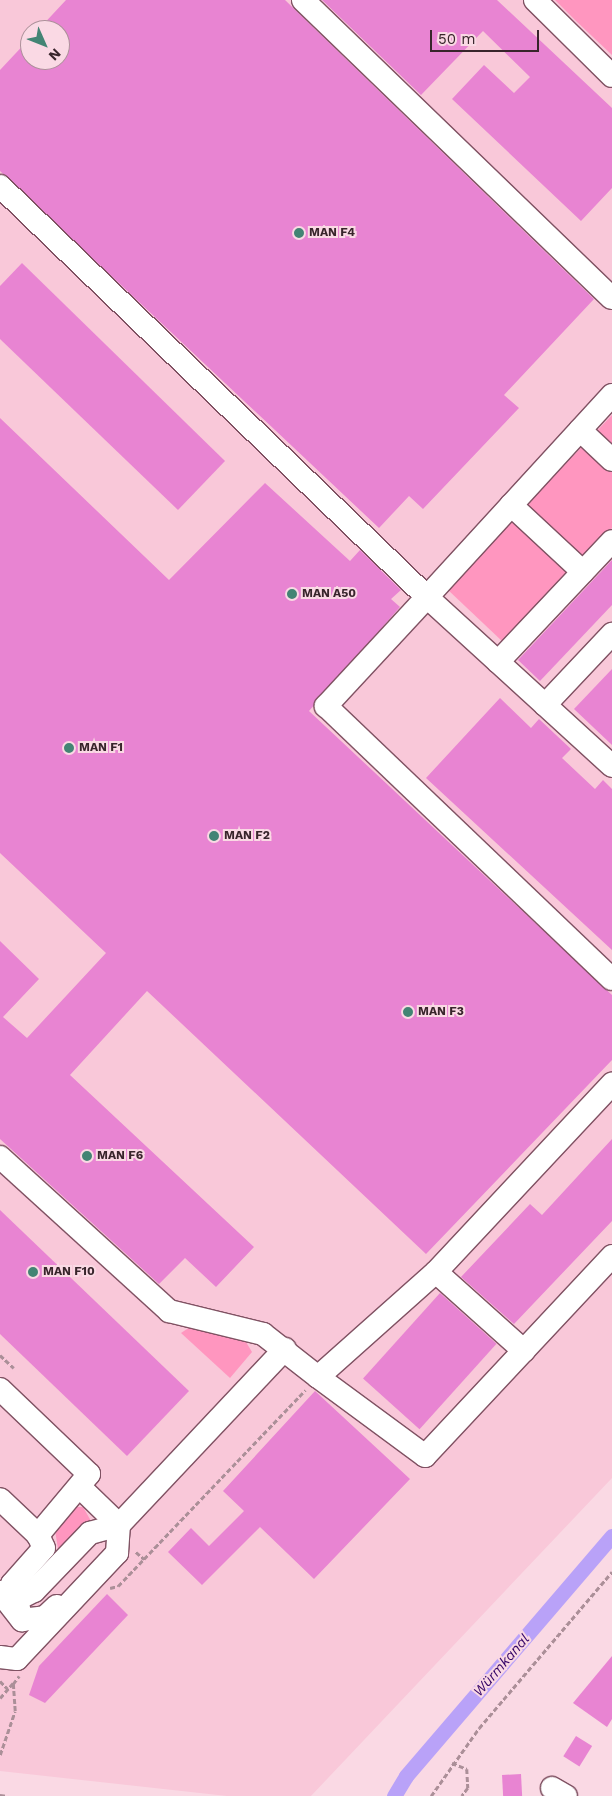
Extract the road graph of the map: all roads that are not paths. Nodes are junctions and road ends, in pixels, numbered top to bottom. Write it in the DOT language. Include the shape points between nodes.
graph roads {
  1 [pos="303,0"];
  2 [pos="535,0"];
  3 [pos="612,76"];
  4 [pos="0,186"];
  5 [pos="612,298"];
  6 [pos="612,395"];
  7 [pos="580,430"];
  8 [pos="612,460"];
  9 [pos="511,505"];
  10 [pos="612,541"];
  11 [pos="583,572"];
  12 [pos="427,597"];
  13 [pos="612,634"];
  14 [pos="498,662"];
  15 [pos="545,705"];
  16 [pos="612,766"];
  17 [pos="612,979"];
  18 [pos="612,1084"];
  19 [pos="0,1157"];
  20 [pos="612,1256"];
  21 [pos="436,1272"];
  22 [pos="285,1349"];
  23 [pos="524,1351"];
  24 [pos="318,1377"];
  25 [pos="0,1390"];
  26 [pos="81,1488"];
  27 [pos="0,1500"];
  28 [pos="113,1533"];
  29 [pos="38,1535"];
  30 [pos="9,1586"];
  31 [pos="0,1620"];
  32 [pos="22,1620"];
  33 [pos="7,1658"];
  1 -- 5 [label="lane"];
  2 -- 3 [label="lane"];
  4 -- 12 [label="lane"];
  6 -- 7 [label="lane"];
  7 -- 8 [label="lane"];
  7 -- 9 [label="lane"];
  9 -- 11 [label="lane"];
  9 -- 12 [label="lane"];
  10 -- 11 [label="lane"];
  11 -- 14 [label="lane"];
  12 -- 14 [label="lane"];
  12 -- 17 [label="lane" via="326,706"];
  13 -- 15 [label="lane"];
  14 -- 15 [label="lane"];
  15 -- 16 [label="lane"];
  18 -- 21 [label="lane"];
  19 -- 22 [label="lane" via="168,1311 252,1330"];
  20 -- 23 [label="lane"];
  21 -- 23 [label="lane"];
  21 -- 24 [label="lane"];
  22 -- 24 [label="lane"];
  22 -- 28 [label="lane"];
  23 -- 24 [label="lane" via="425,1456"];
  25 -- 26 [label="lane" via="89,1474"];
  26 -- 28 [label="lane"];
  26 -- 29 [label="lane"];
  27 -- 29 [label="lane"];
  28 -- 30 [label="lane" via="90,1533 34,1592"];
  28 -- 32 [label="lane" via="45,1617"];
  28 -- 33 [label="lane" via="117,1553"];
  29 -- 30 [label="lane" via="44,1548"];
  30 -- 32 [label="lane"];
  31 -- 32 [label="lane"];
  32 -- 33 [label="lane" via="17,1648"];
}
